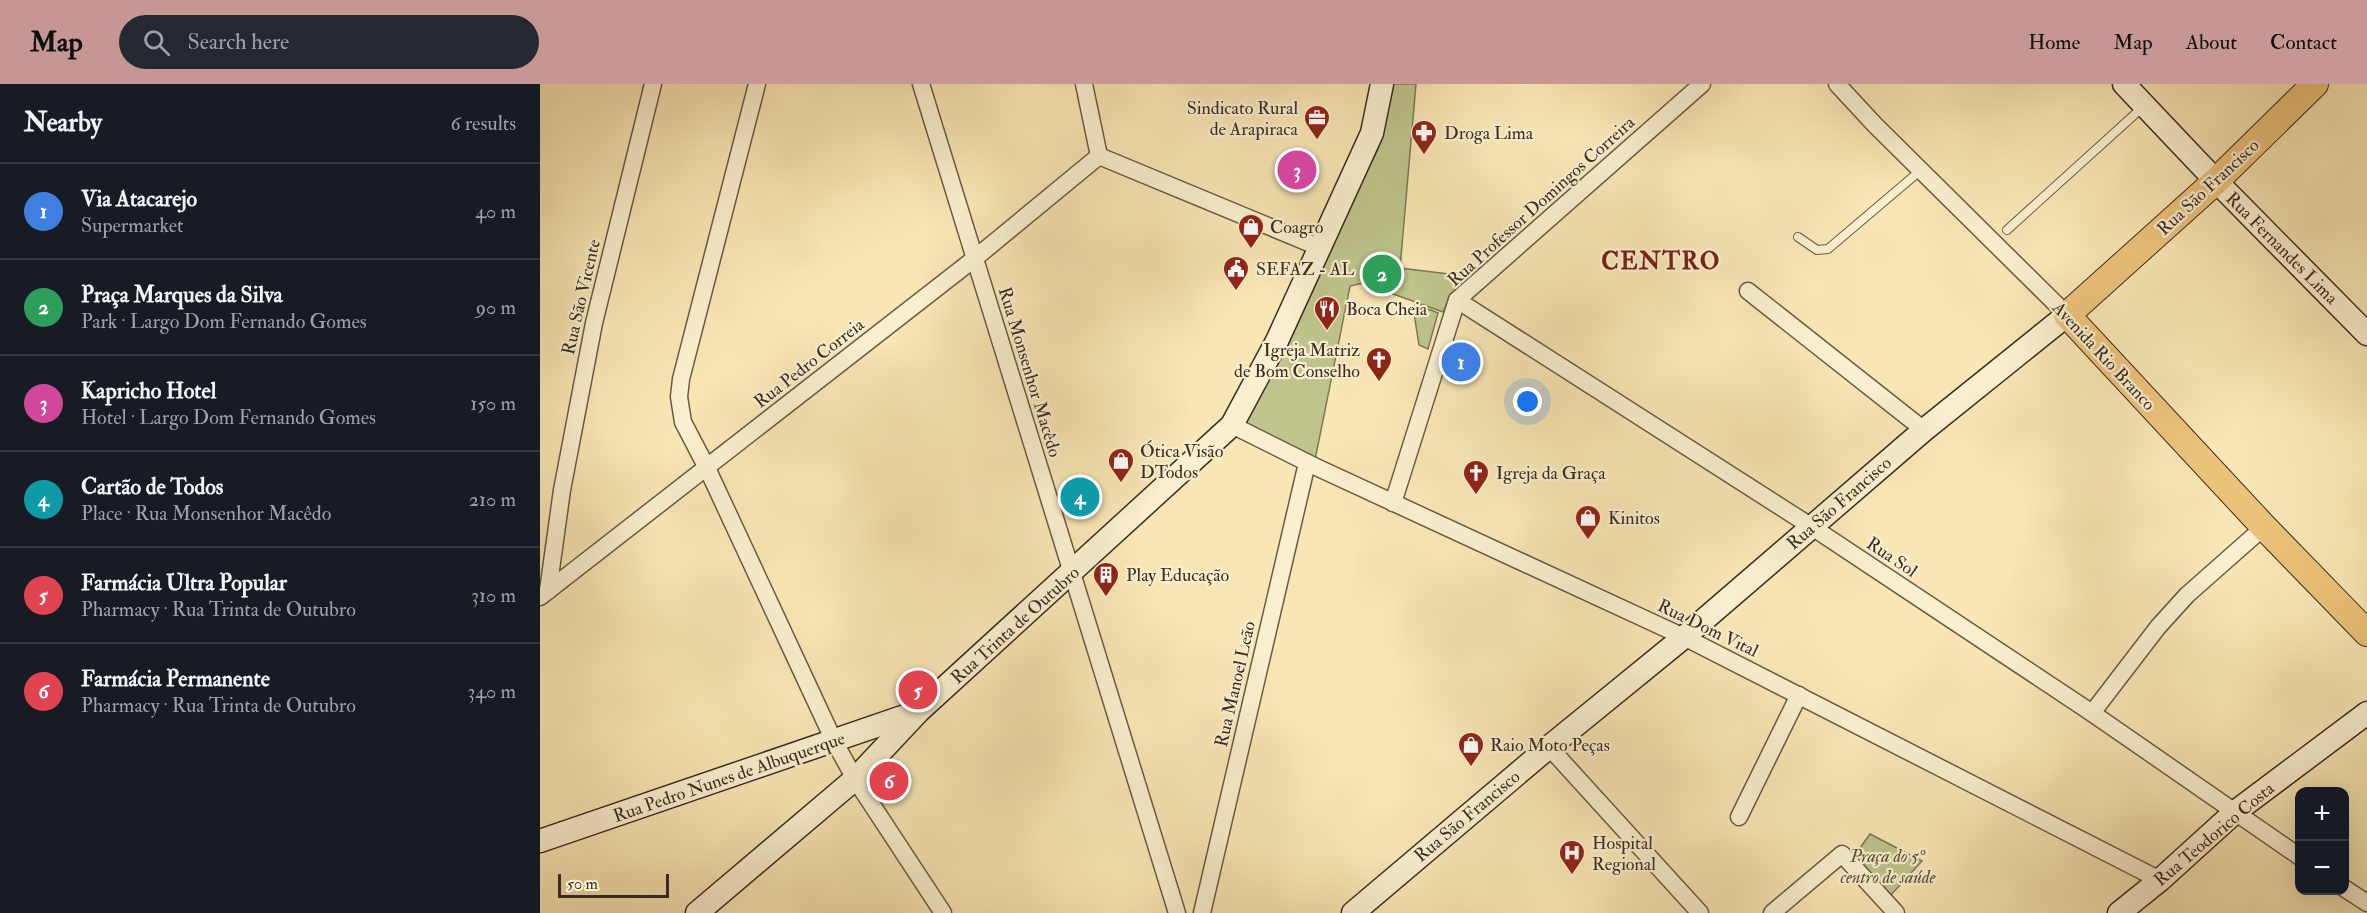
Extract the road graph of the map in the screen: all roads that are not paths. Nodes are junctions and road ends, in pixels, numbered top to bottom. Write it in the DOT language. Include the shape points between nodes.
graph roads {
  1 [pos="653,84"];
  2 [pos="757,84"];
  3 [pos="921,84"];
  4 [pos="1084,84"];
  5 [pos="1382,84"];
  6 [pos="1702,84"];
  7 [pos="1837,84"];
  8 [pos="2124,84"];
  9 [pos="2316,84"];
  10 [pos="2145,106"];
  11 [pos="1099,156"];
  12 [pos="1921,170"];
  13 [pos="2216,182"];
  14 [pos="2007,231"];
  15 [pos="1798,237"];
  16 [pos="1321,248"];
  17 [pos="974,259"];
  18 [pos="1748,291"];
  19 [pos="1457,300"];
  20 [pos="2067,315"];
  21 [pos="2367,334"];
  22 [pos="1232,425"];
  23 [pos="1924,430"];
  24 [pos="1307,463"];
  25 [pos="707,468"];
  26 [pos="1393,503"];
  27 [pos="1812,527"];
  28 [pos="2264,527"];
  29 [pos="1073,573"];
  30 [pos="544,594"];
  31 [pos="2367,633"];
  32 [pos="1684,637"];
  33 [pos="1799,695"];
  34 [pos="918,711"];
  35 [pos="2367,713"];
  36 [pos="2092,714"];
  37 [pos="834,741"];
  38 [pos="1549,747"];
  39 [pos="855,778"];
  40 [pos="2235,812"];
  41 [pos="1739,817"];
  42 [pos="540,841"];
  43 [pos="2295,854"];
  44 [pos="2160,880"];
  45 [pos="2349,891"];
  46 [pos="2367,903"];
  47 [pos="1364,910"];
  48 [pos="700,912"];
  49 [pos="943,913"];
  50 [pos="1177,913"];
  51 [pos="1202,913"];
  52 [pos="1700,913"];
  53 [pos="1772,913"];
  54 [pos="1896,913"];
  55 [pos="2119,913"];
  1 -- 30 [label="street, Rua São Vicente" via="594,323"];
  2 -- 25 [label="street" via="681,378 683,422"];
  3 -- 17 [label="street, Rua Monsenhor Macêdo"];
  4 -- 11 [label="street"];
  5 -- 16 [label="street, Rua Trinta de Outubro" via="1372,133"];
  6 -- 19 [label="street, Rua Professor Domingos Correira"];
  7 -- 12 [label="street, Avenida Rio Branco"];
  8 -- 10 [label="street, Rua Fernandes Lima"];
  9 -- 13 [label="main road, Rua São Francisco"];
  10 -- 13 [label="street, Rua Fernandes Lima"];
  10 -- 14 [label="lane"];
  11 -- 16 [label="street"];
  11 -- 17 [label="street, Rua Pedro Correia"];
  12 -- 15 [label="lane" via="1828,249 1817,250"];
  12 -- 20 [label="street, Avenida Rio Branco"];
  13 -- 20 [label="main road, Rua São Francisco"];
  13 -- 21 [label="street, Rua Fernandes Lima"];
  16 -- 22 [label="street, Rua Trinta de Outubro"];
  17 -- 25 [label="street, Rua Pedro Correia"];
  17 -- 29 [label="street, Rua Monsenhor Macêdo"];
  18 -- 23 [label="street"];
  19 -- 26 [label="street, Rua Professor Domingos Correira"];
  19 -- 27 [label="street, Rua Sol"];
  20 -- 23 [label="street, Rua São Francisco"];
  20 -- 28 [label="main road, Avenida Rio Branco"];
  22 -- 24 [label="street, Rua Dom Vital"];
  22 -- 29 [label="street, Rua Trinta de Outubro"];
  23 -- 27 [label="street, Rua São Francisco"];
  24 -- 26 [label="street, Rua Dom Vital"];
  24 -- 51 [label="street, Rua Manoel Leão"];
  25 -- 30 [label="street, Rua Pedro Correia"];
  25 -- 37 [label="street"];
  26 -- 32 [label="street, Rua Dom Vital"];
  27 -- 32 [label="street, Rua São Francisco"];
  27 -- 36 [label="street, Rua Sol"];
  28 -- 31 [label="main road, Avenida Rio Branco"];
  28 -- 36 [label="street" via="2187,595"];
  29 -- 34 [label="street, Rua Trinta de Outubro"];
  29 -- 50 [label="street, Rua Monsenhor Macêdo"];
  32 -- 33 [label="street, Rua Dom Vital"];
  32 -- 38 [label="street, Rua São Francisco"];
  33 -- 41 [label="street"];
  33 -- 44 [label="street, Rua Dom Vital"];
  34 -- 37 [label="street, Rua Pedro Nunes de Albuquerque"];
  34 -- 39 [label="street, Rua Trinta de Outubro"];
  35 -- 40 [label="street, Rua Teodorico Costa"];
  36 -- 40 [label="street, Rua Sol"];
  37 -- 39 [label="street"];
  37 -- 42 [label="street, Rua Pedro Nunes de Albuquerque"];
  38 -- 47 [label="street, Rua São Francisco"];
  38 -- 52 [label="street"];
  39 -- 48 [label="street, Rua Trinta de Outubro"];
  39 -- 49 [label="street"];
  40 -- 43 [label="street, Rua Sol"];
  40 -- 44 [label="street, Rua Teodorico Costa"];
  44 -- 55 [label="street, Rua Teodorico Costa"];
  45 -- 46 [label="street"];
  53 -- 54 [label="street" via="1842,854"];
}
